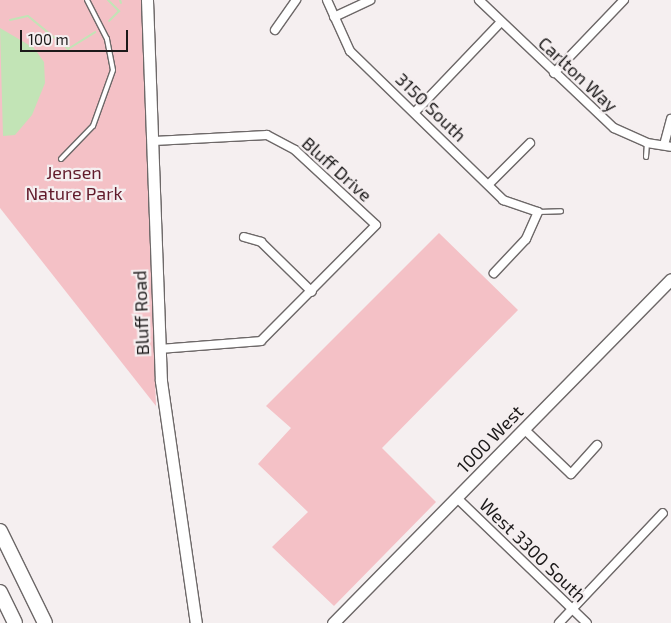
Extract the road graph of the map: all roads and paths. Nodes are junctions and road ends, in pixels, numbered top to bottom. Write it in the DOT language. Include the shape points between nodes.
graph roads {
  1 [pos="87,0"];
  2 [pos="147,0"];
  3 [pos="296,0"];
  4 [pos="327,0"];
  5 [pos="370,0"];
  6 [pos="479,0"];
  7 [pos="624,0"];
  8 [pos="334,17"];
  9 [pos="501,22"];
  10 [pos="275,30"];
  11 [pos="554,73"];
  12 [pos="415,112"];
  13 [pos="671,120"];
  14 [pos="154,141"];
  15 [pos="530,143"];
  16 [pos="647,143"];
  17 [pos="667,146"];
  18 [pos="646,157"];
  19 [pos="61,159"];
  20 [pos="490,184"];
  21 [pos="538,212"];
  22 [pos="561,212"];
  23 [pos="244,237"];
  24 [pos="494,273"];
  25 [pos="671,280"];
  26 [pos="312,292"];
  27 [pos="160,349"];
  28 [pos="524,429"];
  29 [pos="597,445"];
  30 [pos="457,498"];
  31 [pos="663,513"];
  32 [pos="0,531"];
  33 [pos="0,592"];
  34 [pos="573,610"];
  35 [pos="15,623"];
  36 [pos="45,623"];
  37 [pos="196,623"];
  38 [pos="333,623"];
  39 [pos="559,623"];
  40 [pos="587,623"];
  1 -- 19 [label="lane" via="107,39 113,70 110,89 92,126"];
  2 -- 14 [label="main road, Bluff Road"];
  3 -- 10 [label="street"];
  4 -- 8 [label="street, 3150 South"];
  5 -- 8 [label="street"];
  6 -- 9 [label="street, Carlton Way"];
  7 -- 11 [label="street"];
  8 -- 12 [label="street, 3150 South" via="350,50"];
  9 -- 11 [label="street, Carlton Way"];
  9 -- 12 [label="street"];
  11 -- 16 [label="street, Carlton Way" via="614,128"];
  12 -- 20 [label="street, 3150 South"];
  13 -- 17 [label="street"];
  14 -- 26 [label="street, Bluff Drive" via="267,135 295,150 376,225"];
  14 -- 27 [label="main road, Bluff Road"];
  15 -- 20 [label="street"];
  16 -- 17 [label="street, Carlton Way"];
  16 -- 18 [label="lane"];
  20 -- 21 [label="street, 3150 South" via="514,206"];
  21 -- 22 [label="lane"];
  21 -- 24 [label="street" via="526,238"];
  23 -- 26 [label="street" via="261,242"];
  25 -- 28 [label="main road, 1000 West"];
  26 -- 27 [label="street, Bluff Drive" via="262,342"];
  27 -- 37 [label="main road, Bluff Road" via="170,454"];
  28 -- 29 [label="street" via="570,474"];
  28 -- 30 [label="main road, 1000 West"];
  30 -- 34 [label="street, West 3300 South"];
  30 -- 38 [label="main road, 1000 West"];
  31 -- 34 [label="street"];
  32 -- 36 [label="highway"];
  33 -- 35 [label="highway"];
  34 -- 39 [label="street"];
  34 -- 40 [label="street, West 3300 South"];
}
